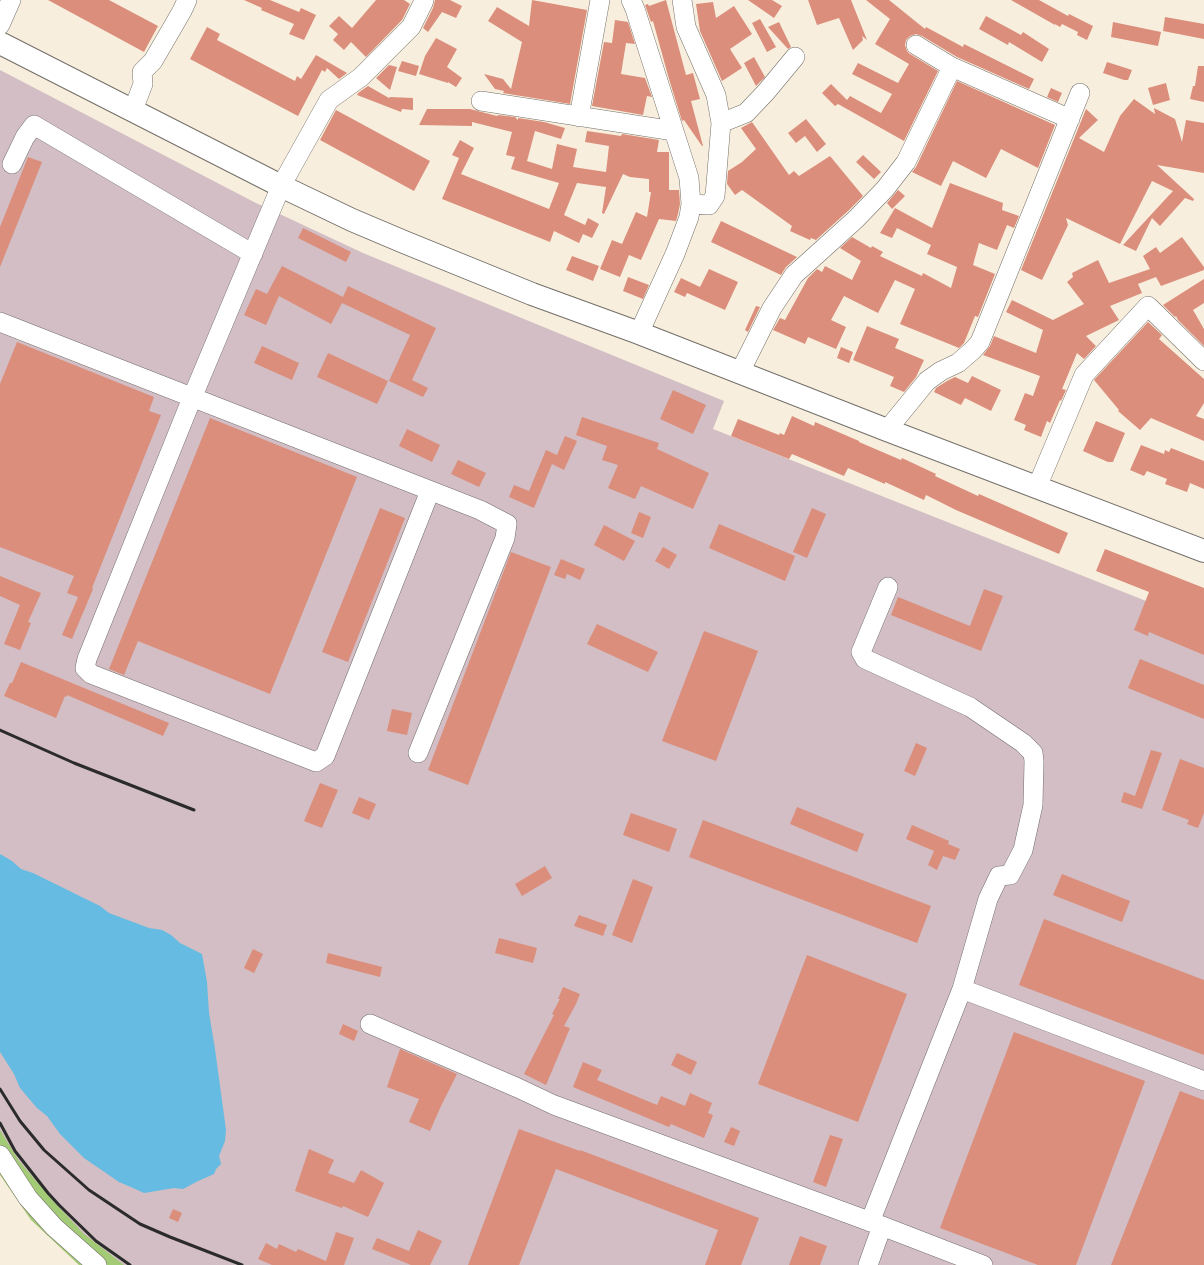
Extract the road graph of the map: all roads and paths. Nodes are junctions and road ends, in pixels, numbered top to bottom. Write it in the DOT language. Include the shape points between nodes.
graph roads {
  1 [pos="11,0"];
  2 [pos="186,0"];
  3 [pos="424,0"];
  4 [pos="600,0"];
  5 [pos="631,0"];
  6 [pos="682,0"];
  7 [pos="0,24"];
  8 [pos="0,43"];
  9 [pos="916,45"];
  10 [pos="795,57"];
  11 [pos="952,66"];
  12 [pos="1080,93"];
  13 [pos="481,101"];
  14 [pos="133,110"];
  15 [pos="579,117"];
  16 [pos="1070,119"];
  17 [pos="721,123"];
  18 [pos="674,131"];
  19 [pos="12,164"];
  20 [pos="281,186"];
  21 [pos="691,204"];
  22 [pos="253,254"];
  23 [pos="0,322"];
  24 [pos="639,333"];
  25 [pos="1204,362"];
  26 [pos="740,372"];
  27 [pos="192,398"];
  28 [pos="887,430"];
  29 [pos="1037,487"];
  30 [pos="430,491"];
  31 [pos="1204,551"];
  32 [pos="888,587"];
  33 [pos="418,753"];
  34 [pos="962,989"];
  35 [pos="370,1024"];
  36 [pos="1204,1081"];
  37 [pos="0,1155"];
  38 [pos="876,1224"];
  39 [pos="97,1265"];
  40 [pos="868,1265"];
  41 [pos="983,1265"];
  1 -- 7 [label="street"];
  2 -- 14 [label="street" via="153,61 142,72 143,84"];
  3 -- 20 [label="street" via="411,27 361,77 330,100"];
  4 -- 15 [label="street"];
  5 -- 18 [label="street"];
  6 -- 17 [label="street" via="686,27 716,95"];
  8 -- 14 [label="main road"];
  9 -- 11 [label="street"];
  10 -- 17 [label="street" via="746,113"];
  11 -- 16 [label="street"];
  11 -- 26 [label="street" via="906,162 885,189 856,219 794,275 772,308"];
  12 -- 16 [label="street"];
  13 -- 15 [label="street"];
  14 -- 20 [label="main road"];
  15 -- 18 [label="street"];
  16 -- 28 [label="street" via="980,342 958,363 927,381"];
  17 -- 21 [label="street" via="715,196 709,205"];
  18 -- 21 [label="street" via="689,178"];
  19 -- 22 [label="street" via="24,137 34,125"];
  20 -- 22 [label="street"];
  20 -- 24 [label="main road" via="404,242 532,294"];
  21 -- 24 [label="street" via="690,218"];
  22 -- 27 [label="street"];
  23 -- 27 [label="street"];
  24 -- 26 [label="main road"];
  25 -- 29 [label="street" via="1148,306 1084,375"];
  26 -- 28 [label="main road"];
  27 -- 30 [label="street"];
  27 -- 30 [label="street" via="87,659 85,668 91,674 106,680 316,762 325,756"];
  28 -- 29 [label="main road"];
  29 -- 31 [label="main road"];
  30 -- 33 [label="street" via="480,510 507,524 505,538"];
  32 -- 34 [label="street" via="861,652 865,659 970,707 1023,743 1033,753 1033,804 1022,850 1010,875 1000,876 988,899"];
  34 -- 36 [label="street"];
  34 -- 38 [label="street"];
  35 -- 38 [label="street" via="554,1105"];
  37 -- 39 [label="street" via="28,1198"];
  38 -- 40 [label="street"];
  38 -- 41 [label="street"];
}
